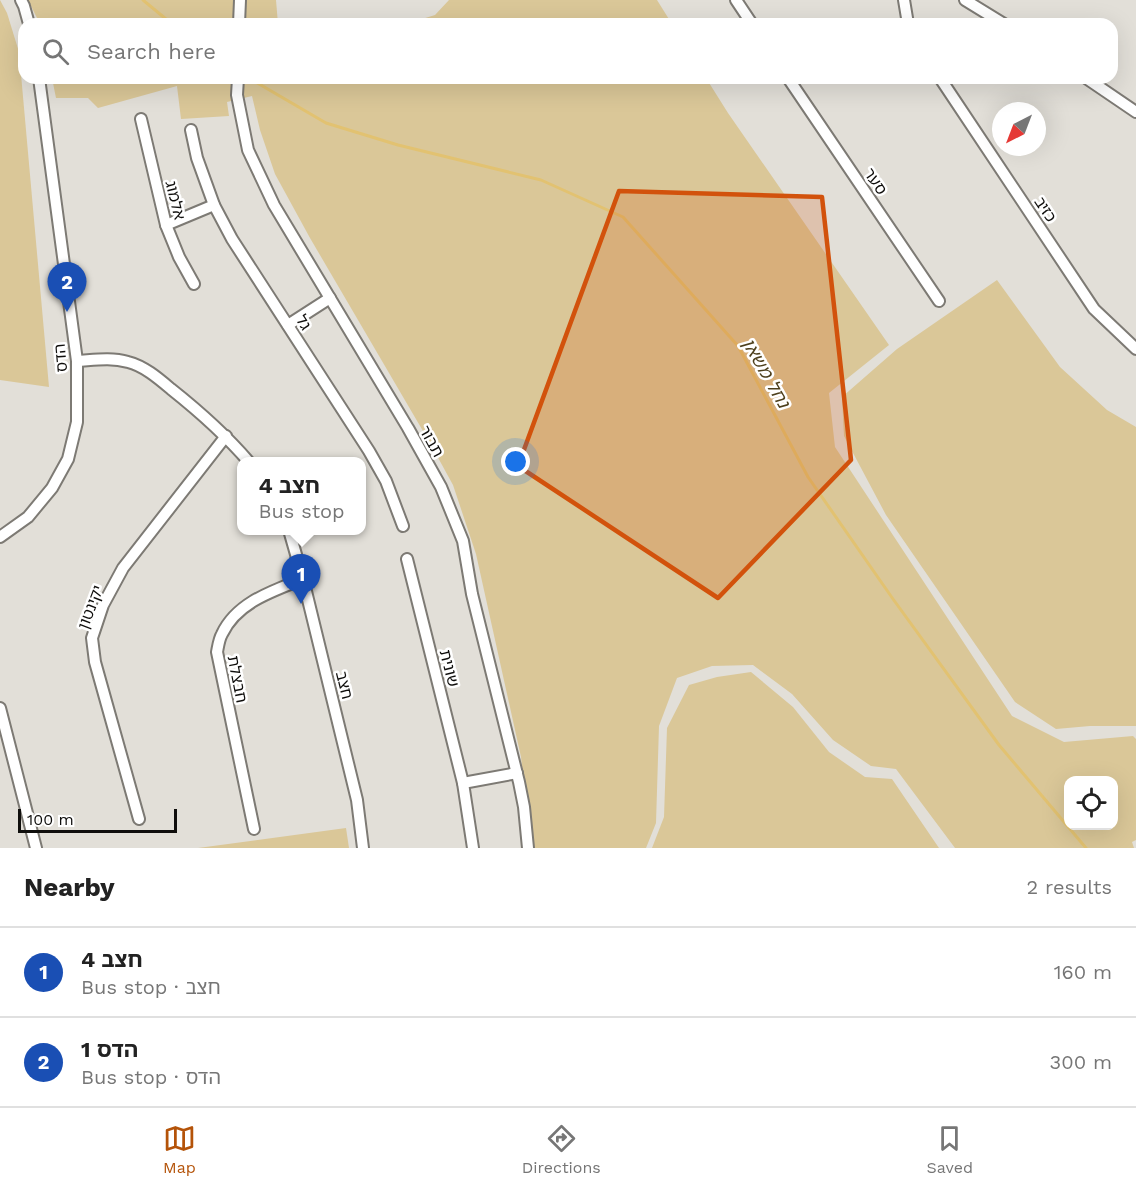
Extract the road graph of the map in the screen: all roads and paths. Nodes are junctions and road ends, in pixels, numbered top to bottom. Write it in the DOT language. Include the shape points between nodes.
graph roads {
  1 [pos="21,0"];
  2 [pos="240,0"];
  3 [pos="736,0"];
  4 [pos="904,0"];
  5 [pos="965,0"];
  6 [pos="28,18"];
  7 [pos="239,18"];
  8 [pos="748,18"];
  9 [pos="907,18"];
  10 [pos="994,18"];
  11 [pos="40,84"];
  12 [pos="238,84"];
  13 [pos="792,84"];
  14 [pos="944,84"];
  15 [pos="1095,84"];
  16 [pos="1136,112"];
  17 [pos="141,119"];
  18 [pos="191,130"];
  19 [pos="214,205"];
  20 [pos="166,225"];
  21 [pos="194,284"];
  22 [pos="330,298"];
  23 [pos="939,301"];
  24 [pos="288,325"];
  25 [pos="1136,349"];
  26 [pos="77,361"];
  27 [pos="226,436"];
  28 [pos="245,457"];
  29 [pos="403,526"];
  30 [pos="290,535"];
  31 [pos="0,537"];
  32 [pos="407,559"];
  33 [pos="303,579"];
  34 [pos="0,708"];
  35 [pos="517,773"];
  36 [pos="464,783"];
  37 [pos="139,819"];
  38 [pos="254,829"];
  39 [pos="36,848"];
  40 [pos="363,848"];
  41 [pos="473,848"];
  42 [pos="528,848"];
  1 -- 6 [label="street"];
  2 -- 7 [label="street"];
  3 -- 8 [label="street"];
  4 -- 9 [label="street"];
  5 -- 10 [label="street"];
  11 -- 26 [label="street, הדס"];
  12 -- 22 [label="street, תבור" via="248,150 274,205"];
  13 -- 23 [label="street, סער"];
  14 -- 25 [label="street, כזיב" via="1094,309"];
  15 -- 16 [label="street"];
  17 -- 20 [label="street, אלמוג"];
  18 -- 19 [label="street, גל"];
  19 -- 20 [label="street"];
  19 -- 24 [label="street, גל"];
  20 -- 21 [label="street, אלמוג"];
  22 -- 24 [label="street"];
  22 -- 35 [label="street, תבור" via="441,487 463,541 472,594"];
  24 -- 29 [label="street, גל" via="369,451 386,481"];
  26 -- 27 [label="street" via="106,358 129,362 151,373"];
  26 -- 31 [label="street, הדס" via="77,422 68,459 52,488 28,517"];
  27 -- 28 [label="street"];
  27 -- 37 [label="street, יקינטון" via="123,568 103,605 92,638 95,662"];
  30 -- 33 [label="street, חצב"];
  32 -- 36 [label="street, שונית"];
  33 -- 38 [label="street, חבצלת" via="257,598 234,615 221,634 217,652"];
  33 -- 40 [label="street, חצב" via="357,800"];
  34 -- 39 [label="street"];
  35 -- 36 [label="street"];
  35 -- 42 [label="street, תבור"];
  36 -- 41 [label="street, שונית"];
}
